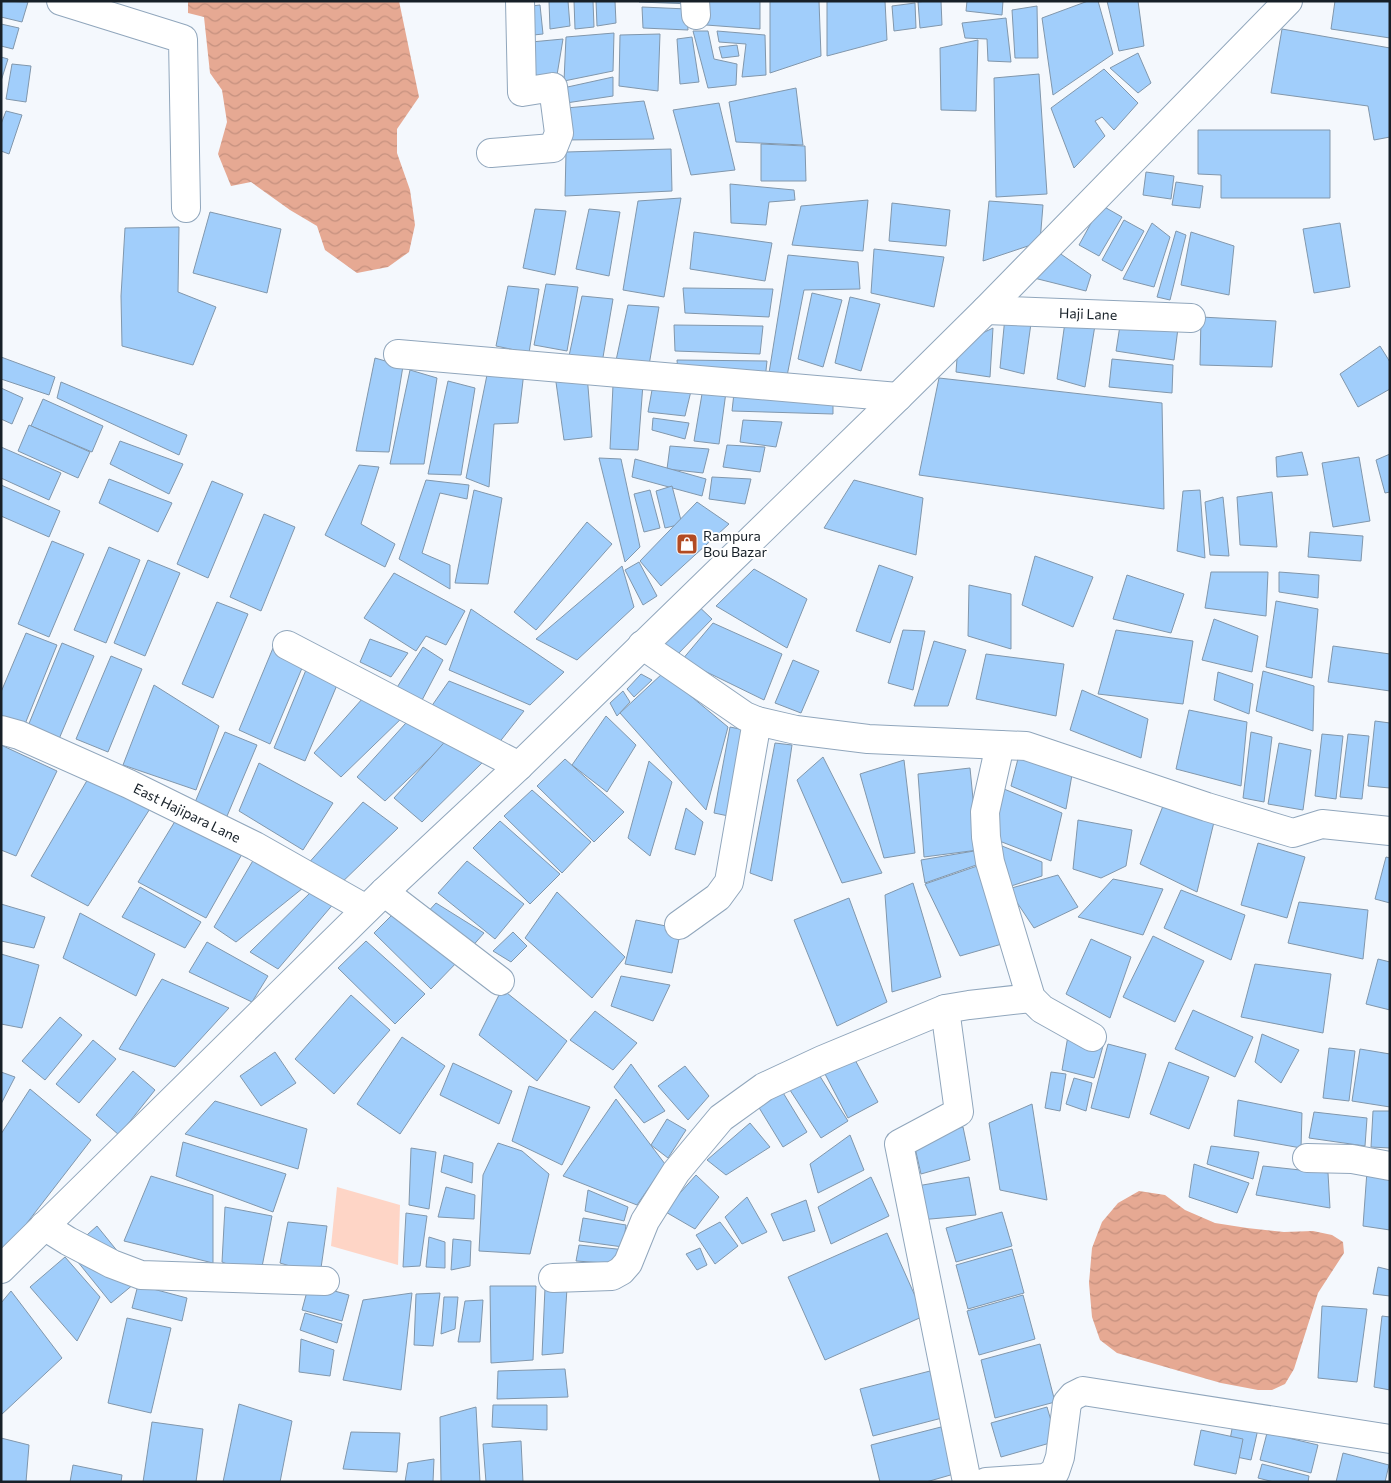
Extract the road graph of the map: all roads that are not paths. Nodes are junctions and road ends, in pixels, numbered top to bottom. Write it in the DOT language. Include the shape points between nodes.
graph roads {
  1 [pos="61,1"];
  2 [pos="520,1"];
  3 [pos="1288,1"];
  4 [pos="491,152"];
  5 [pos="186,208"];
  6 [pos="986,310"];
  7 [pos="1191,318"];
  8 [pos="398,354"];
  9 [pos="898,397"];
  10 [pos="287,645"];
  11 [pos="642,645"];
  12 [pos="757,720"];
  13 [pos="1,730"];
  14 [pos="1000,745"];
  15 [pos="519,766"];
  16 [pos="1390,831"];
  17 [pos="375,900"];
  18 [pos="679,925"];
  19 [pos="500,981"];
  20 [pos="1031,998"];
  21 [pos="945,1009"];
  22 [pos="1092,1037"];
  23 [pos="1308,1158"];
  24 [pos="1390,1166"];
  25 [pos="44,1226"];
  26 [pos="1,1269"];
  27 [pos="554,1278"];
  28 [pos="325,1281"];
  29 [pos="1390,1439"];
  30 [pos="967,1482"];
  31 [pos="986,1482"];
  1 -- 5 [label="street" via="183,39"];
  2 -- 4 [label="street" via="522,92 553,87 559,133 553,148"];
  3 -- 6 [label="street"];
  6 -- 7 [label="street, Haji Lane"];
  6 -- 9 [label="street"];
  8 -- 9 [label="street"];
  9 -- 11 [label="street"];
  10 -- 15 [label="street"];
  11 -- 12 [label="street" via="745,716"];
  11 -- 15 [label="street"];
  12 -- 14 [label="street" via="796,730 868,739"];
  12 -- 18 [label="street" via="729,882 718,897"];
  13 -- 17 [label="street, East Hajipara Lane" via="19,735"];
  14 -- 16 [label="street" via="1026,746 1293,833 1322,824"];
  14 -- 20 [label="street" via="985,812 986,837 990,862"];
  15 -- 17 [label="street"];
  17 -- 19 [label="street, East Hajipara Lane"];
  17 -- 25 [label="street"];
  20 -- 21 [label="street"];
  20 -- 22 [label="street" via="1042,1009"];
  21 -- 27 [label="street" via="764,1087 721,1118 676,1172 644,1220 628,1263 621,1271 612,1276"];
  21 -- 30 [label="street" via="959,1112 899,1144"];
  23 -- 24 [label="street" via="1352,1158"];
  25 -- 26 [label="street"];
  25 -- 28 [label="street" via="112,1264 141,1275"];
  29 -- 31 [label="street" via="1083,1391 1067,1403 1055,1472 1045,1478"];
}
